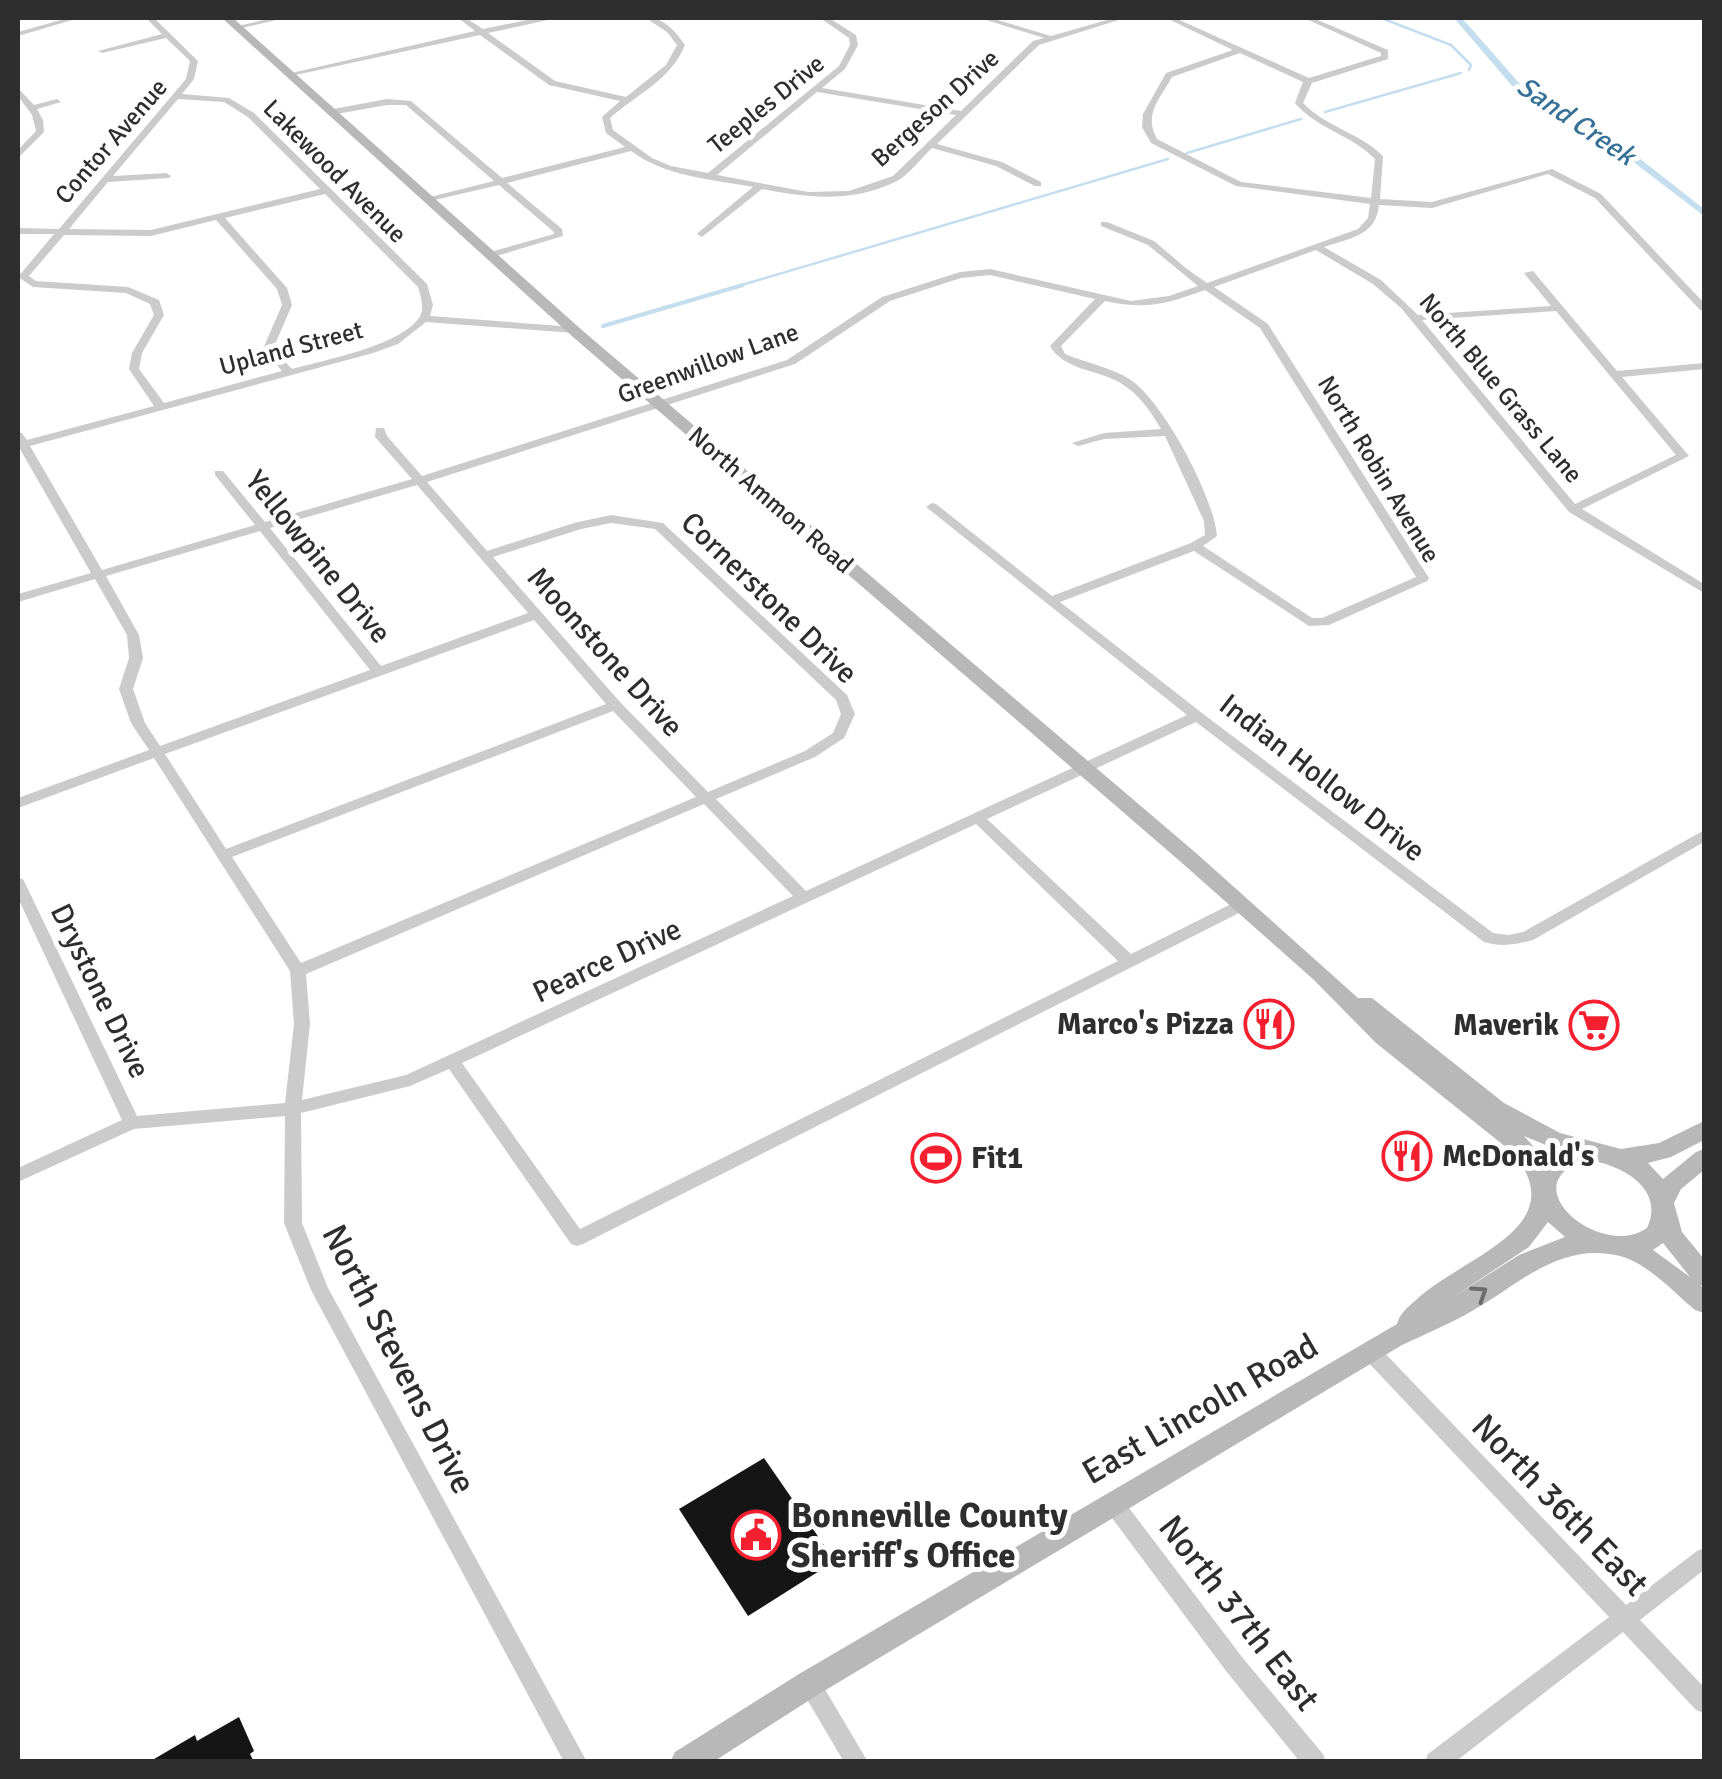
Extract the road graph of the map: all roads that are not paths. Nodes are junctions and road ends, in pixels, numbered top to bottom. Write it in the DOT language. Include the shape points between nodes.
graph roads {
  1 [pos="75,18"];
  2 [pos="150,18"];
  3 [pos="281,18"];
  4 [pos="462,18"];
  5 [pos="545,18"];
  6 [pos="650,18"];
  7 [pos="824,18"];
  8 [pos="984,18"];
  9 [pos="1121,18"];
  10 [pos="1170,18"];
  11 [pos="1308,18"];
  12 [pos="233,22"];
  13 [pos="480,32"];
  14 [pos="18,34"];
  15 [pos="166,36"];
  16 [pos="1048,37"];
  17 [pos="1240,50"];
  18 [pos="102,52"];
  19 [pos="291,74"];
  20 [pos="1308,80"];
  21 [pos="815,89"];
  22 [pos="18,91"];
  23 [pos="177,96"];
  24 [pos="625,99"];
  25 [pos="56,102"];
  26 [pos="32,108"];
  27 [pos="332,112"];
  28 [pos="963,114"];
  29 [pos="931,145"];
  30 [pos="631,148"];
  31 [pos="18,155"];
  32 [pos="166,176"];
  33 [pos="709,177"];
  34 [pos="105,179"];
  35 [pos="502,182"];
  36 [pos="1038,184"];
  37 [pos="759,188"];
  38 [pos="324,191"];
  39 [pos="429,200"];
  40 [pos="1376,202"];
  41 [pos="219,217"];
  42 [pos="1104,224"];
  43 [pos="18,231"];
  44 [pos="58,232"];
  45 [pos="702,234"];
  46 [pos="1315,246"];
  47 [pos="490,255"];
  48 [pos="1529,273"];
  49 [pos="1204,284"];
  50 [pos="1100,299"];
  51 [pos="1560,308"];
  52 [pos="1704,308"];
  53 [pos="1413,318"];
  54 [pos="424,319"];
  55 [pos="574,330"];
  56 [pos="1704,366"];
  57 [pos="288,371"];
  58 [pos="1616,374"];
  59 [pos="662,406"];
  60 [pos="160,407"];
  61 [pos="380,430"];
  62 [pos="1168,432"];
  63 [pos="19,442"];
  64 [pos="1078,444"];
  65 [pos="219,473"];
  66 [pos="419,481"];
  67 [pos="932,506"];
  68 [pos="1574,509"];
  69 [pos="261,526"];
  70 [pos="1195,546"];
  71 [pos="485,556"];
  72 [pos="95,576"];
  73 [pos="1704,588"];
  74 [pos="18,598"];
  75 [pos="1050,600"];
  76 [pos="537,614"];
  77 [pos="379,672"];
  78 [pos="616,705"];
  79 [pos="1197,716"];
  80 [pos="159,752"];
  81 [pos="1083,769"];
  82 [pos="706,798"];
  83 [pos="18,804"];
  84 [pos="979,819"];
  85 [pos="1704,836"];
  86 [pos="224,856"];
  87 [pos="18,883"];
  88 [pos="804,898"];
  89 [pos="1242,905"];
  90 [pos="1129,962"];
  91 [pos="298,970"];
  92 [pos="1321,975"];
  93 [pos="453,1062"];
  94 [pos="293,1109"];
  95 [pos="132,1123"];
  96 [pos="1704,1130"];
  97 [pos="1610,1155"];
  98 [pos="1704,1158"];
  99 [pos="18,1174"];
  100 [pos="1544,1191"];
  101 [pos="1664,1208"];
  102 [pos="1610,1245"];
  103 [pos="1704,1276"];
  104 [pos="1704,1302"];
  105 [pos="1382,1344"];
  106 [pos="1113,1503"];
  107 [pos="1704,1558"];
  108 [pos="1624,1619"];
  109 [pos="808,1684"];
  110 [pos="1704,1702"];
  111 [pos="576,1762"];
  112 [pos="685,1762"];
  113 [pos="857,1762"];
  114 [pos="1315,1762"];
  115 [pos="1436,1762"];
  1 -- 14 [label="street"];
  2 -- 15 [label="street, Contor Avenue"];
  3 -- 12 [label="street"];
  4 -- 13 [label="street"];
  5 -- 13 [label="street"];
  6 -- 24 [label="street" via="677,38 680,52"];
  7 -- 21 [label="street, Teeples Drive" via="848,32 854,45 842,67"];
  8 -- 16 [label="street"];
  9 -- 16 [label="street, Bergeson Drive"];
  10 -- 17 [label="street"];
  11 -- 20 [label="street" via="1386,57"];
  12 -- 19 [label="main road, North Ammon Road"];
  13 -- 19 [label="street"];
  13 -- 24 [label="street" via="552,83"];
  15 -- 18 [label="street"];
  15 -- 23 [label="street, Contor Avenue" via="194,61"];
  16 -- 28 [label="street, Bergeson Drive"];
  17 -- 20 [label="street"];
  17 -- 40 [label="street" via="1169,75 1148,114 1154,141 1239,184"];
  19 -- 27 [label="main road, North Ammon Road"];
  20 -- 40 [label="street" via="1300,96 1304,110 1380,158"];
  21 -- 28 [label="street"];
  21 -- 33 [label="street, Teeples Drive"];
  22 -- 26 [label="street"];
  23 -- 34 [label="street, Contor Avenue"];
  23 -- 38 [label="street, Lakewood Avenue" via="242,107"];
  24 -- 30 [label="street" via="605,124"];
  25 -- 26 [label="street"];
  26 -- 31 [label="street" via="40,132"];
  27 -- 35 [label="street" via="408,103"];
  27 -- 39 [label="main road, North Ammon Road"];
  28 -- 29 [label="street, Bergeson Drive"];
  29 -- 36 [label="street" via="1000,164"];
  29 -- 37 [label="street, Bergeson Drive" via="896,178 850,194"];
  30 -- 33 [label="street, Bergeson Drive" via="669,168"];
  30 -- 35 [label="street"];
  32 -- 34 [label="street"];
  33 -- 37 [label="street, Bergeson Drive"];
  34 -- 44 [label="street, Contor Avenue"];
  35 -- 39 [label="street"];
  35 -- 47 [label="street" via="559,231"];
  37 -- 45 [label="street"];
  38 -- 41 [label="street"];
  38 -- 54 [label="street, Lakewood Avenue" via="423,286"];
  39 -- 47 [label="main road, North Ammon Road"];
  40 -- 46 [label="street, Greenwillow Lane" via="1373,219 1361,231"];
  40 -- 52 [label="street" via="1453,202 1549,170 1598,196"];
  41 -- 44 [label="street" via="134,235"];
  41 -- 57 [label="street" via="286,296 268,348"];
  42 -- 49 [label="street, North Robin Avenue" via="1151,242"];
  43 -- 44 [label="street"];
  44 -- 60 [label="street, Contor Avenue" via="22,277 33,284 128,290 155,302 159,315 134,368"];
  46 -- 49 [label="street, Greenwillow Lane"];
  46 -- 53 [label="street, North Blue Grass Lane" via="1376,282"];
  47 -- 55 [label="main road, North Ammon Road"];
  48 -- 51 [label="street"];
  49 -- 50 [label="street, Greenwillow Lane" via="1171,299"];
  49 -- 70 [label="street, North Robin Avenue" via="1264,326 1423,578 1324,622 1309,622"];
  50 -- 59 [label="street, Greenwillow Lane" via="990,272 942,279 886,299 791,362"];
  50 -- 62 [label="street" via="1056,346 1061,356 1142,392"];
  51 -- 53 [label="street"];
  51 -- 58 [label="street"];
  53 -- 68 [label="street, North Blue Grass Lane"];
  54 -- 55 [label="street"];
  54 -- 57 [label="street, Upland Street" via="394,342"];
  55 -- 59 [label="main road, North Ammon Road"];
  56 -- 58 [label="street"];
  57 -- 60 [label="street, Upland Street"];
  58 -- 68 [label="street" via="1684,456"];
  59 -- 66 [label="street, Greenwillow Lane"];
  59 -- 81 [label="main road, North Ammon Road"];
  60 -- 63 [label="street, Upland Street"];
  61 -- 66 [label="street, Moonstone Drive"];
  62 -- 64 [label="street"];
  62 -- 70 [label="street" via="1210,521 1211,536"];
  63 -- 72 [label="street, North Stevens Drive"];
  65 -- 69 [label="street, Yellowpine Drive"];
  66 -- 69 [label="street, Greenwillow Lane"];
  66 -- 71 [label="street, Moonstone Drive"];
  67 -- 75 [label="street, Indian Hollow Drive"];
  68 -- 73 [label="street, North Blue Grass Lane"];
  69 -- 72 [label="street, Greenwillow Lane"];
  69 -- 77 [label="street, Yellowpine Drive"];
  70 -- 75 [label="street"];
  71 -- 76 [label="street, Moonstone Drive"];
  71 -- 82 [label="street, Cornerstone Drive" via="611,520 659,526 842,698 848,714 839,735"];
  72 -- 74 [label="street, Greenwillow Lane"];
  72 -- 80 [label="street, North Stevens Drive" via="133,636 136,658 126,690"];
  75 -- 79 [label="street, Indian Hollow Drive"];
  76 -- 77 [label="street"];
  76 -- 78 [label="street, Moonstone Drive"];
  77 -- 80 [label="street"];
  78 -- 82 [label="street, Moonstone Drive"];
  78 -- 86 [label="street"];
  79 -- 81 [label="street, Pearce Drive"];
  79 -- 85 [label="street, Indian Hollow Drive" via="1489,938 1528,936"];
  80 -- 83 [label="street"];
  80 -- 86 [label="street, North Stevens Drive"];
  81 -- 84 [label="street, Pearce Drive"];
  81 -- 89 [label="main road, North Ammon Road"];
  82 -- 88 [label="street, Moonstone Drive"];
  82 -- 91 [label="street"];
  84 -- 88 [label="street, Pearce Drive"];
  84 -- 90 [label="street"];
  86 -- 91 [label="street, North Stevens Drive"];
  87 -- 95 [label="street, Drystone Drive"];
  88 -- 93 [label="street, Pearce Drive"];
  89 -- 90 [label="street"];
  89 -- 92 [label="main road, North Ammon Road"];
  90 -- 93 [label="street" via="577,1239"];
  91 -- 94 [label="street, North Stevens Drive" via="302,1024"];
  92 -- 97 [label="main road, North Ammon Road" via="1542,1138"];
  92 -- 100 [label="main road, North Ammon Road" via="1384,1037 1520,1146 1538,1168"];
  93 -- 94 [label="street, Pearce Drive" via="410,1080"];
  94 -- 95 [label="street, Pearce Drive"];
  94 -- 111 [label="street, North Stevens Drive" via="292,1223 320,1290"];
  95 -- 99 [label="street, Pearce Drive"];
  96 -- 97 [label="main road" via="1664,1151"];
  97 -- 100 [label="main road" via="1556,1160"];
  97 -- 101 [label="main road" via="1654,1183"];
  98 -- 101 [label="main road" via="1673,1182"];
  100 -- 102 [label="main road" via="1568,1229"];
  100 -- 105 [label="main road, East Lincoln Road" via="1542,1215 1531,1231 1447,1287"];
  101 -- 102 [label="main road" via="1660,1230 1648,1241"];
  101 -- 103 [label="main road" via="1670,1236"];
  102 -- 104 [label="main road" via="1658,1264"];
  105 -- 102 [label="main road, East Lincoln Road, one-way" via="1564,1244"];
  105 -- 106 [label="main road, East Lincoln Road"];
  105 -- 108 [label="street, North 36th East"];
  106 -- 109 [label="main road, East Lincoln Road"];
  106 -- 114 [label="street, North 37th East"];
  107 -- 108 [label="street"];
  108 -- 110 [label="street, North 36th East"];
  108 -- 115 [label="street"];
  109 -- 112 [label="main road, East Lincoln Road"];
  109 -- 113 [label="street"];
}
